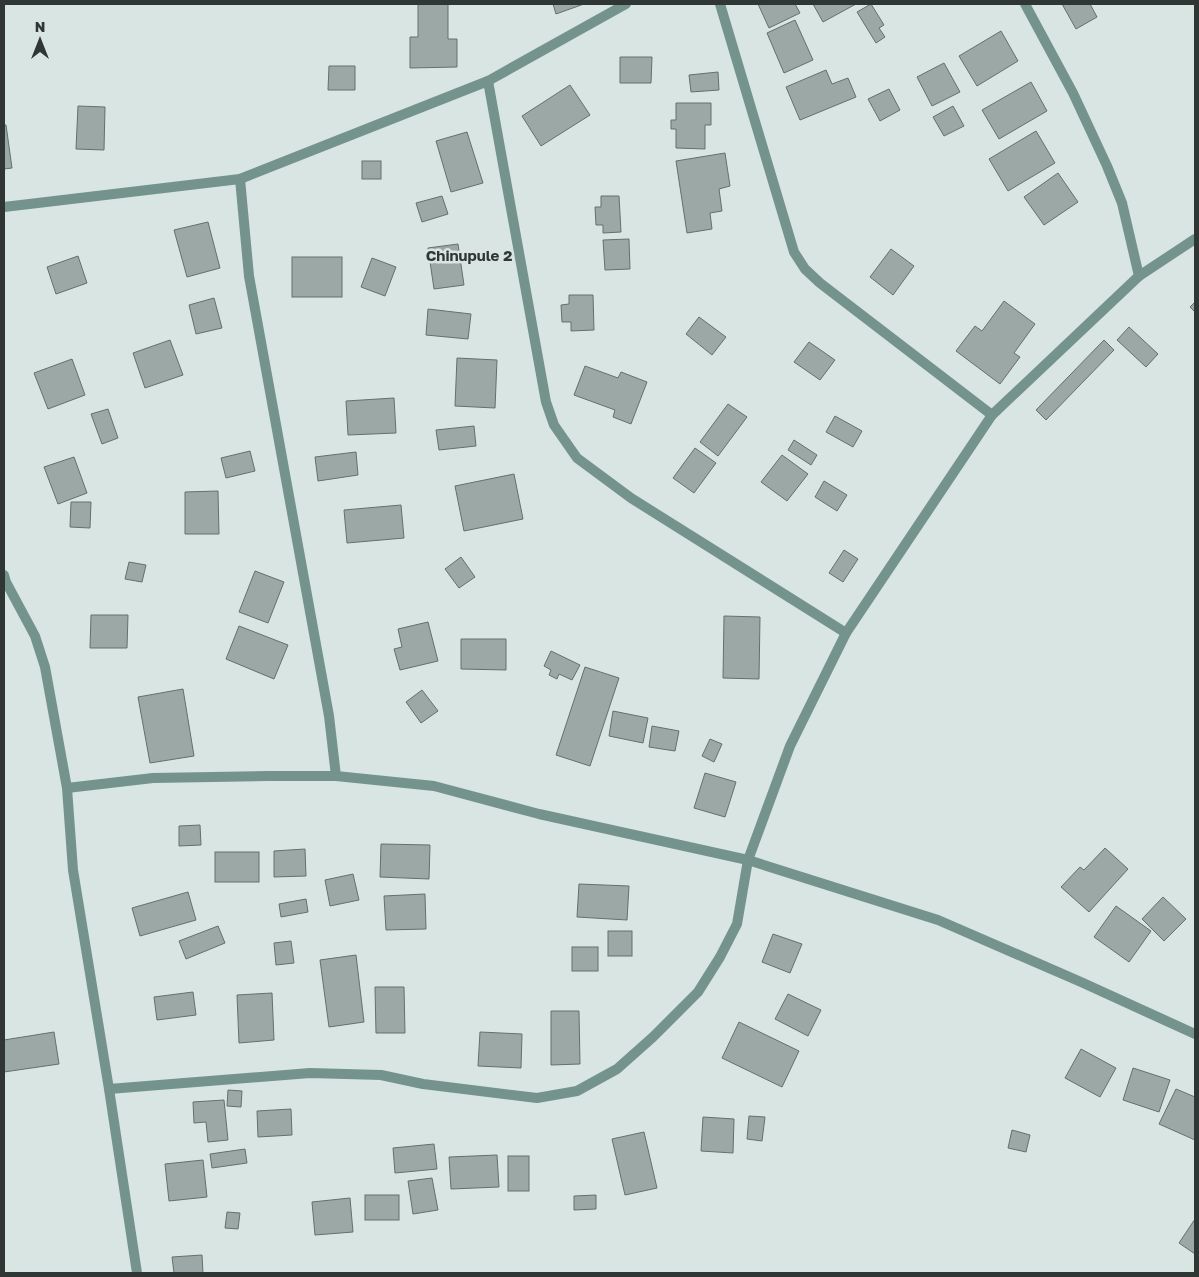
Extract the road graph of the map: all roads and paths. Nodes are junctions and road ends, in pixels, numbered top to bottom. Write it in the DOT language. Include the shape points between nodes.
graph roads {
  1 [pos="626,4"];
  2 [pos="720,4"];
  3 [pos="1024,4"];
  4 [pos="488,81"];
  5 [pos="240,180"];
  6 [pos="4,207"];
  7 [pos="1195,239"];
  8 [pos="1139,276"];
  9 [pos="992,415"];
  10 [pos="4,575"];
  11 [pos="846,633"];
  12 [pos="336,776"];
  13 [pos="67,788"];
  14 [pos="748,860"];
  15 [pos="1195,1034"];
  16 [pos="109,1089"];
  17 [pos="137,1273"];
  1 -- 4 [label="street"];
  2 -- 9 [label="street" via="794,252 805,269"];
  3 -- 8 [label="street" via="1107,166 1122,203"];
  4 -- 5 [label="street"];
  4 -- 11 [label="street" via="546,402 554,425 577,458 630,498"];
  5 -- 6 [label="street"];
  5 -- 12 [label="street" via="249,276 329,716"];
  7 -- 8 [label="street"];
  8 -- 9 [label="street"];
  9 -- 11 [label="street"];
  10 -- 13 [label="street" via="35,636"];
  11 -- 14 [label="street" via="790,746"];
  12 -- 13 [label="street" via="153,778"];
  12 -- 14 [label="street" via="434,786 539,814"];
  13 -- 16 [label="street" via="73,870"];
  14 -- 15 [label="street" via="938,920"];
  14 -- 16 [label="street" via="737,924 698,992 617,1069 577,1091 537,1098 423,1084 381,1075 310,1072"];
  16 -- 17 [label="street"];
}
